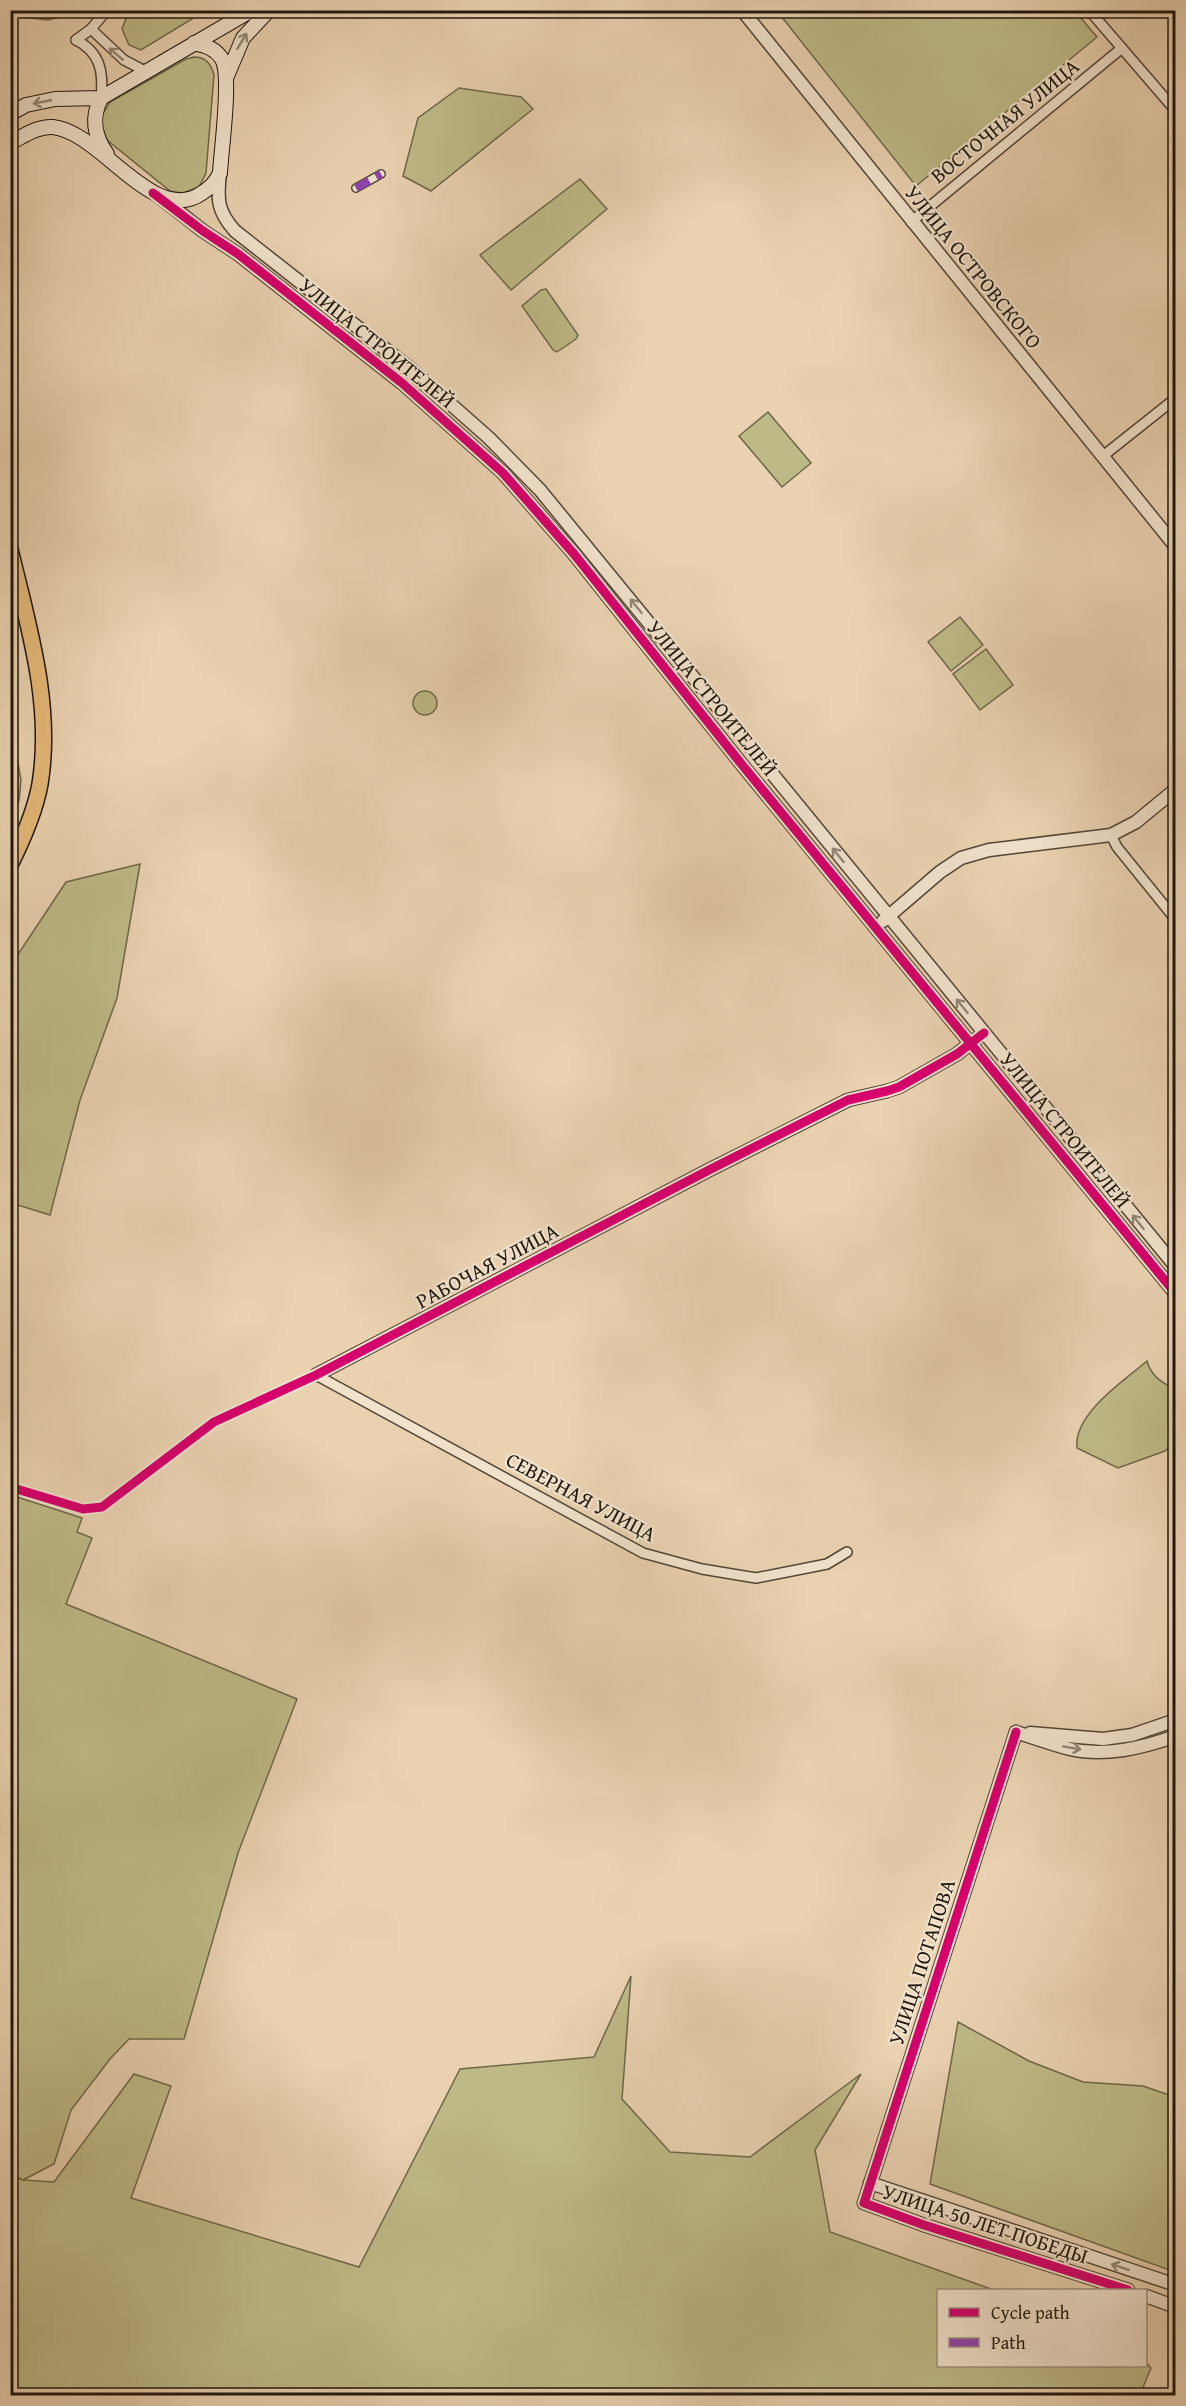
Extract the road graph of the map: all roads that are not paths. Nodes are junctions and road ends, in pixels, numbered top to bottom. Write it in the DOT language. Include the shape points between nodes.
graph roads {
  1 [pos="107,10"];
  2 [pos="252,10"];
  3 [pos="268,10"];
  4 [pos="742,10"];
  5 [pos="1089,10"];
  6 [pos="91,29"];
  7 [pos="194,43"];
  8 [pos="1122,48"];
  9 [pos="147,72"];
  10 [pos="226,78"];
  11 [pos="101,98"];
  12 [pos="1176,111"];
  13 [pos="10,114"];
  14 [pos="10,143"];
  15 [pos="113,163"];
  16 [pos="220,173"];
  17 [pos="381,174"];
  18 [pos="356,188"];
  19 [pos="153,193"];
  20 [pos="911,222"];
  21 [pos="1176,398"];
  22 [pos="1103,456"];
  23 [pos="1176,547"];
  24 [pos="10,549"];
  25 [pos="1176,789"];
  26 [pos="1111,836"];
  27 [pos="10,866"];
  28 [pos="888,916"];
  29 [pos="1176,920"];
  30 [pos="875,927"];
  31 [pos="984,1033"];
  32 [pos="971,1044"];
  33 [pos="1176,1269"];
  34 [pos="1165,1281"];
  35 [pos="1176,1293"];
  36 [pos="316,1375"];
  37 [pos="10,1487"];
  38 [pos="847,1552"];
  39 [pos="1176,1720"];
  40 [pos="1016,1732"];
  41 [pos="1176,1736"];
  42 [pos="870,2183"];
  43 [pos="864,2203"];
  44 [pos="1176,2285"];
  45 [pos="1125,2289"];
  46 [pos="1147,2296"];
  47 [pos="1176,2307"];
  1 -- 6 [label="street"];
  2 -- 7 [label="main road"];
  10 -- 3 [label="main road, one-way" via="243,38"];
  4 -- 20 [label="street, УЛИЦА ОСТРОВСКОГО"];
  5 -- 8 [label="street"];
  9 -- 6 [label="street, one-way" via="124,60"];
  6 -- 11 [label="street" via="76,40 95,54 103,82"];
  7 -- 9 [label="main road"];
  7 -- 10 [label="main road" via="216,52 224,62"];
  8 -- 12 [label="street"];
  8 -- 20 [label="street, ВОСТОЧНАЯ УЛИЦА"];
  9 -- 11 [label="main road"];
  10 -- 16 [label="main road"];
  11 -- 13 [label="main road, one-way" via="55,99 26,105"];
  11 -- 15 [label="main road" via="94,116 97,138"];
  14 -- 15 [label="main road" via="39,128 55,127 73,134"];
  15 -- 19 [label="main road"];
  16 -- 19 [label="main road" via="212,186 187,201 171,201"];
  28 -- 16 [label="street, УЛИЦА СТРОИТЕЛЕЙ, one-way" via="540,490 489,438 412,370 224,219 218,198"];
  17 -- 18 [label="street"];
  19 -- 30 [label="street, УЛИЦА СТРОИТЕЛЕЙ" via="238,254 402,383 503,473 574,554"];
  20 -- 22 [label="street, УЛИЦА ОСТРОВСКОГО"];
  21 -- 22 [label="street"];
  22 -- 23 [label="street, УЛИЦА ОСТРОВСКОГО"];
  24 -- 27 [label="main road" via="39,679 44,740 35,804"];
  25 -- 26 [label="street" via="1136,822"];
  26 -- 28 [label="street" via="989,850 961,858"];
  26 -- 29 [label="street"];
  28 -- 30 [label="street"];
  31 -- 28 [label="street, УЛИЦА СТРОИТЕЛЕЙ, one-way"];
  30 -- 32 [label="street, УЛИЦА СТРОИТЕЛЕЙ"];
  31 -- 32 [label="street, РАБОЧАЯ УЛИЦА"];
  33 -- 31 [label="street, УЛИЦА СТРОИТЕЛЕЙ, one-way"];
  32 -- 34 [label="street, УЛИЦА СТРОИТЕЛЕЙ"];
  32 -- 36 [label="street, РАБОЧАЯ УЛИЦА" via="899,1086 848,1100 719,1164"];
  33 -- 34 [label="street"];
  34 -- 35 [label="street, УЛИЦА СТРОИТЕЛЕЙ"];
  36 -- 37 [label="street, РАБОЧАЯ УЛИЦА" via="214,1422 102,1507 83,1509"];
  36 -- 38 [label="street, СЕВЕРНАЯ УЛИЦА" via="643,1553 756,1578 827,1564"];
  39 -- 40 [label="street" via="1132,1735 1103,1739"];
  40 -- 41 [label="street, one-way" via="1072,1749 1108,1752"];
  40 -- 42 [label="street, УЛИЦА ПОТАПОВА"];
  42 -- 43 [label="street, УЛИЦА ПОТАПОВА"];
  44 -- 42 [label="street, УЛИЦА 50 ЛЕТ ПОБЕДЫ, one-way"];
  43 -- 45 [label="street, УЛИЦА 50 ЛЕТ ПОБЕДЫ"];
  46 -- 47 [label="street"];
}
